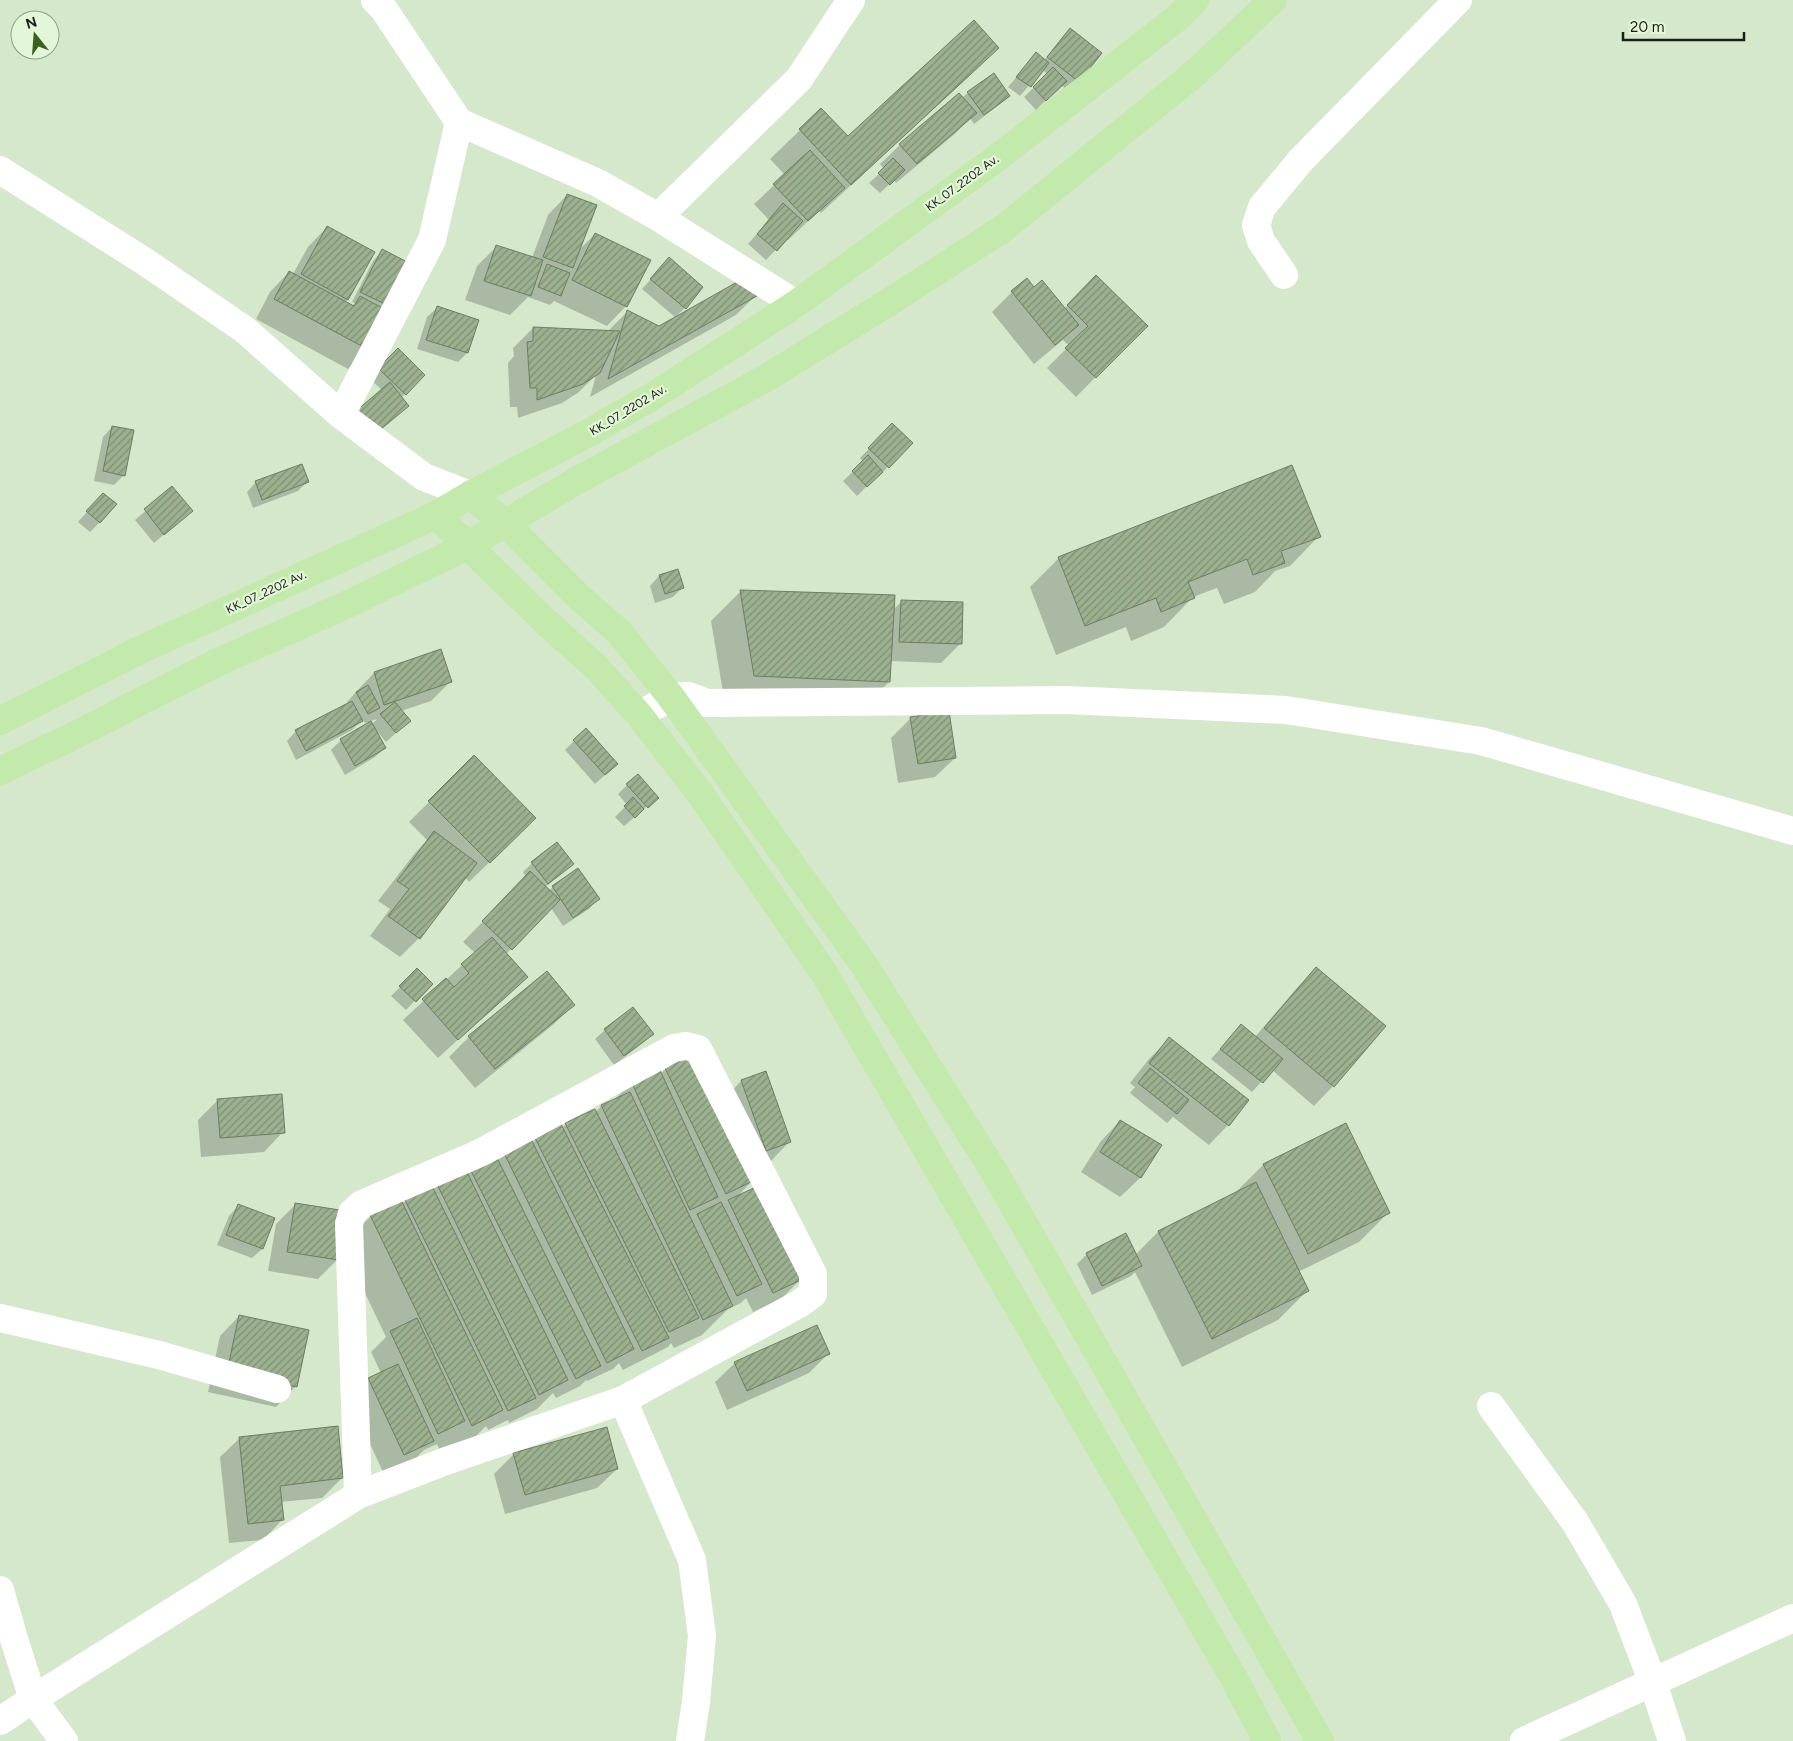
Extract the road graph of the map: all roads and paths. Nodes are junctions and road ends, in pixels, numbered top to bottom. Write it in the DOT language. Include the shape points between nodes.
graph roads {
  1 [pos="851,0"];
  2 [pos="1195,0"];
  3 [pos="1273,0"];
  4 [pos="1458,0"];
  5 [pos="380,3"];
  6 [pos="459,122"];
  7 [pos="0,170"];
  8 [pos="658,217"];
  9 [pos="1284,275"];
  10 [pos="796,304"];
  11 [pos="341,415"];
  12 [pos="424,477"];
  13 [pos="470,495"];
  14 [pos="436,515"];
  15 [pos="505,523"];
  16 [pos="467,546"];
  17 [pos="140,650"];
  18 [pos="671,697"];
  19 [pos="0,710"];
  20 [pos="639,715"];
  21 [pos="0,721"];
  22 [pos="0,771"];
  23 [pos="1793,831"];
  24 [pos="0,1318"];
  25 [pos="277,1389"];
  26 [pos="623,1400"];
  27 [pos="1491,1406"];
  28 [pos="358,1495"];
  29 [pos="0,1590"];
  30 [pos="1793,1618"];
  31 [pos="1653,1683"];
  32 [pos="33,1699"];
  33 [pos="0,1721"];
  34 [pos="64,1741"];
  35 [pos="690,1741"];
  36 [pos="1267,1741"];
  37 [pos="1320,1741"];
  38 [pos="1524,1741"];
  39 [pos="1672,1741"];
  1 -- 8 [label="street" via="798,79"];
  2 -- 10 [label="main road, KK_07_2202 Av." via="1177,18 1001,155"];
  3 -- 15 [label="main road" via="1194,74 1004,228 768,377"];
  4 -- 9 [label="street" via="1301,160 1262,207 1256,225 1261,241"];
  5 -- 6 [label="street"];
  6 -- 8 [label="street" via="598,183"];
  6 -- 11 [label="street" via="432,240"];
  7 -- 11 [label="street" via="144,261 245,330"];
  8 -- 10 [label="street"];
  10 -- 13 [label="main road, KK_07_2202 Av." via="653,396"];
  11 -- 12 [label="street"];
  12 -- 13 [label="street"];
  12 -- 14 [label="street"];
  13 -- 14 [label="main road, KK_07_2202 Av."];
  13 -- 15 [label="main road"];
  14 -- 16 [label="main road"];
  14 -- 17 [label="main road, KK_07_2202 Av."];
  15 -- 16 [label="main road"];
  15 -- 18 [label="main road" via="619,632"];
  16 -- 20 [label="main road" via="597,668"];
  16 -- 22 [label="main road" via="216,663"];
  17 -- 19 [label="street"];
  17 -- 21 [label="main road, KK_07_2202 Av."];
  18 -- 20 [label="street"];
  18 -- 23 [label="street" via="688,696 708,703 1067,700 1286,710 1481,741"];
  18 -- 37 [label="main road" via="864,965 995,1173"];
  20 -- 36 [label="main road" via="699,792 824,973 1236,1682"];
  24 -- 25 [label="street" via="159,1355"];
  26 -- 28 [label="street"];
  26 -- 28 [label="street" via="813,1294 813,1274 698,1049 686,1046 674,1048 480,1153 362,1204 352,1213 349,1224"];
  26 -- 35 [label="street" via="692,1560 702,1636"];
  27 -- 31 [label="street" via="1575,1522 1623,1604"];
  28 -- 32 [label="street"];
  29 -- 32 [label="street"];
  30 -- 31 [label="street"];
  31 -- 38 [label="street"];
  31 -- 39 [label="street"];
  32 -- 33 [label="street"];
  32 -- 34 [label="street"];
}
